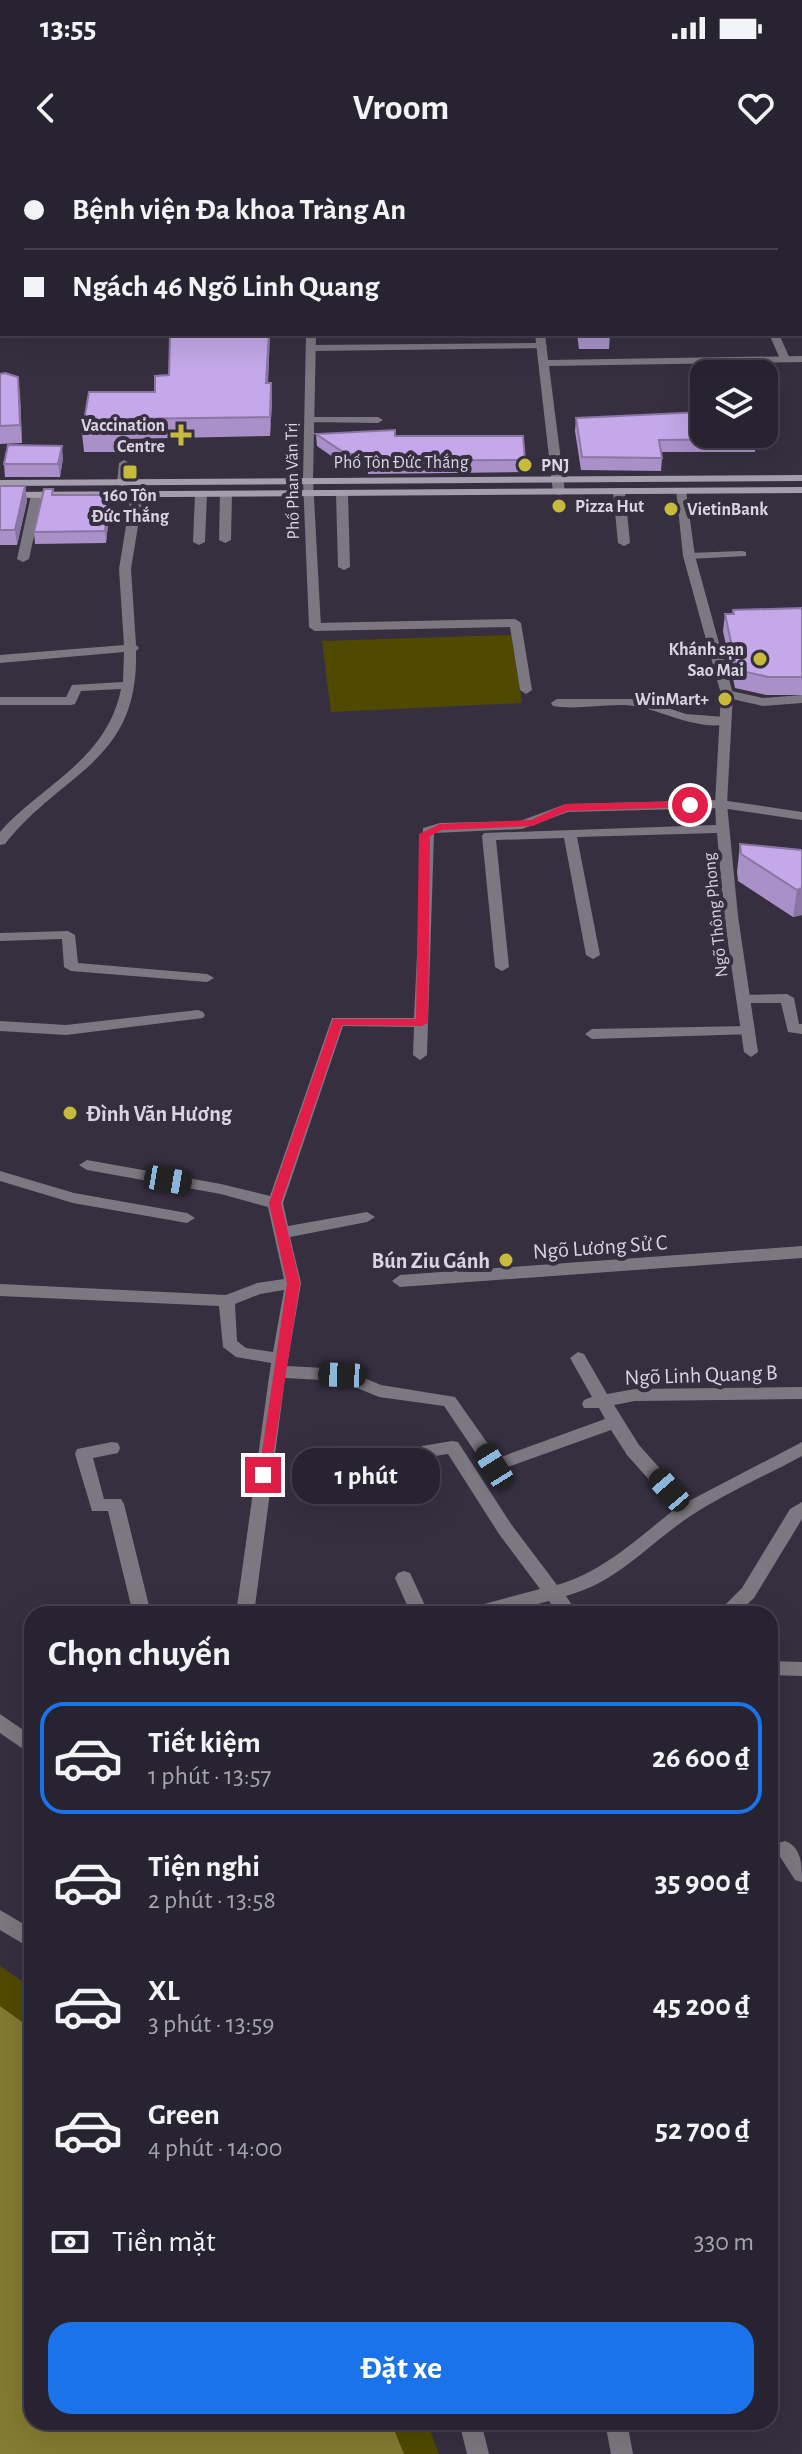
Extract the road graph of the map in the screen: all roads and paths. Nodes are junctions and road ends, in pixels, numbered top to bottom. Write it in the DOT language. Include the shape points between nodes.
graph roads {
  1 [pos="311,336"];
  2 [pos="775,336"];
  3 [pos="541,340"];
  4 [pos="311,348"];
  5 [pos="785,359"];
  6 [pos="802,359"];
  7 [pos="543,363"];
  8 [pos="309,420"];
  9 [pos="378,420"];
  10 [pos="309,441"];
  11 [pos="323,441"];
  12 [pos="124,463"];
  13 [pos="802,478"];
  14 [pos="308,480"];
  15 [pos="0,483"];
  16 [pos="122,483"];
  17 [pos="558,486"];
  18 [pos="802,490"];
  19 [pos="619,491"];
  20 [pos="680,491"];
  21 [pos="342,493"];
  22 [pos="201,494"];
  23 [pos="226,494"];
  24 [pos="309,494"];
  25 [pos="0,495"];
  26 [pos="37,495"];
  27 [pos="137,495"];
  28 [pos="225,540"];
  29 [pos="199,542"];
  30 [pos="624,543"];
  31 [pos="742,554"];
  32 [pos="689,556"];
  33 [pos="23,559"];
  34 [pos="344,567"];
  35 [pos="724,621"];
  36 [pos="709,622"];
  37 [pos="133,648"];
  38 [pos="0,659"];
  39 [pos="129,685"];
  40 [pos="526,690"];
  41 [pos="727,694"];
  42 [pos="802,699"];
  43 [pos="0,701"];
  44 [pos="557,703"];
  45 [pos="725,721"];
  46 [pos="721,804"];
  47 [pos="802,816"];
  48 [pos="724,829"];
  49 [pos="570,834"];
  50 [pos="0,841"];
  51 [pos="0,937"];
  52 [pos="593,955"];
  53 [pos="502,967"];
  54 [pos="207,978"];
  55 [pos="743,999"];
  56 [pos="198,1015"];
  57 [pos="422,1023"];
  58 [pos="0,1026"];
  59 [pos="802,1029"];
  60 [pos="748,1031"];
  61 [pos="592,1034"];
  62 [pos="751,1052"];
  63 [pos="420,1055"];
  64 [pos="87,1165"];
  65 [pos="0,1176"];
  66 [pos="275,1203"];
  67 [pos="367,1217"];
  68 [pos="187,1218"];
  69 [pos="282,1233"];
  70 [pos="802,1252"];
  71 [pos="400,1281"];
  72 [pos="293,1283"];
  73 [pos="0,1290"];
  74 [pos="227,1301"];
  75 [pos="578,1358"];
  76 [pos="280,1366"];
  77 [pos="802,1393"];
  78 [pos="596,1402"];
  79 [pos="615,1422"];
  80 [pos="112,1448"];
  81 [pos="802,1448"];
  82 [pos="428,1451"];
  83 [pos="485,1452"];
  84 [pos="462,1461"];
  85 [pos="802,1509"];
  86 [pos="686,1510"];
  87 [pos="404,1578"];
  88 [pos="556,1592"];
  89 [pos="140,1606"];
  90 [pos="246,1606"];
  91 [pos="416,1606"];
  92 [pos="503,1606"];
  93 [pos="564,1606"];
  94 [pos="734,1606"];
  95 [pos="778,1668"];
  96 [pos="802,1669"];
  97 [pos="0,1722"];
  98 [pos="24,1741"];
  99 [pos="785,1849"];
  100 [pos="802,1874"];
  101 [pos="0,1919"];
  102 [pos="24,1935"];
  103 [pos="472,2430"];
  104 [pos="618,2430"];
  105 [pos="478,2454"];
  106 [pos="622,2454"];
  1 -- 4 [label="street, Phố Phan Văn Trị"];
  2 -- 5 [label="street"];
  3 -- 4 [label="street"];
  3 -- 7 [label="street"];
  4 -- 8 [label="street, Phố Phan Văn Trị"];
  5 -- 6 [label="street"];
  5 -- 7 [label="street"];
  7 -- 17 [label="street"];
  8 -- 9 [label="street"];
  8 -- 10 [label="street, Phố Phan Văn Trị"];
  10 -- 11 [label="street"];
  10 -- 14 [label="street, Phố Phan Văn Trị"];
  12 -- 16 [label="street"];
  13 -- 17 [label="main road, Phố Tôn Đức Thắng"];
  14 -- 16 [label="main road, Phố Tôn Đức Thắng"];
  14 -- 17 [label="main road, Phố Tôn Đức Thắng"];
  14 -- 24 [label="street, Phố Phan Văn Trị"];
  15 -- 16 [label="main road, Phố Tôn Đức Thắng"];
  17 -- 19 [label="main road, Phố Tôn Đức Thắng"];
  17 -- 21 [label="main road, Phố Tôn Đức Thắng"];
  18 -- 20 [label="main road, Phố Tôn Đức Thắng"];
  19 -- 20 [label="main road, Phố Tôn Đức Thắng"];
  19 -- 30 [label="street"];
  20 -- 32 [label="street, Ngõ Thông Phong"];
  21 -- 24 [label="main road, Phố Tôn Đức Thắng"];
  21 -- 34 [label="street"];
  22 -- 23 [label="main road, Phố Tôn Đức Thắng"];
  22 -- 27 [label="main road, Phố Tôn Đức Thắng"];
  22 -- 29 [label="street"];
  23 -- 24 [label="main road, Phố Tôn Đức Thắng"];
  23 -- 28 [label="street"];
  24 -- 40 [label="street, Phố Phan Văn Trị" via="315,627 515,623"];
  25 -- 26 [label="main road, Phố Tôn Đức Thắng"];
  26 -- 27 [label="main road, Phố Tôn Đức Thắng"];
  26 -- 33 [label="street"];
  27 -- 37 [label="street" via="125,578"];
  31 -- 32 [label="street"];
  32 -- 36 [label="street, Ngõ Thông Phong"];
  35 -- 36 [label="street"];
  36 -- 41 [label="street, Ngõ Thông Phong"];
  37 -- 38 [label="street"];
  37 -- 39 [label="street"];
  39 -- 43 [label="street" via="76,688 71,701"];
  39 -- 50 [label="street" via="106,742"];
  41 -- 42 [label="street" via="763,702"];
  41 -- 45 [label="street, Ngõ Thông Phong"];
  44 -- 45 [label="street" via="640,703 685,718"];
  45 -- 46 [label="street, Ngõ Thông Phong"];
  46 -- 47 [label="street"];
  46 -- 48 [label="street, Ngõ Thông Phong"];
  46 -- 57 [label="street" via="566,808 522,825 428,831"];
  48 -- 49 [label="street"];
  48 -- 55 [label="street, Ngõ Thông Phong"];
  49 -- 52 [label="street"];
  49 -- 53 [label="street" via="489,836"];
  51 -- 54 [label="street" via="68,935 71,967"];
  55 -- 59 [label="street" via="787,998 793,1029"];
  55 -- 60 [label="street, Ngõ Thông Phong"];
  56 -- 58 [label="street" via="66,1030"];
  57 -- 63 [label="street"];
  57 -- 66 [label="street" via="337,1021"];
  60 -- 61 [label="street"];
  60 -- 62 [label="street, Ngõ Thông Phong"];
  64 -- 66 [label="street"];
  65 -- 68 [label="street" via="73,1198"];
  66 -- 69 [label="street"];
  67 -- 69 [label="street"];
  69 -- 72 [label="street"];
  70 -- 71 [label="street, Ngõ Lương Sử C"];
  72 -- 74 [label="street"];
  72 -- 76 [label="street"];
  73 -- 74 [label="street"];
  74 -- 76 [label="street" via="229,1343"];
  75 -- 78 [label="street"];
  76 -- 83 [label="street" via="342,1375 379,1391 449,1401"];
  76 -- 90 [label="street"];
  77 -- 78 [label="street, Ngõ Linh Quang B" via="681,1393"];
  78 -- 79 [label="street, Ngõ Linh Quang B"];
  79 -- 83 [label="street" via="494,1466"];
  79 -- 86 [label="street, Ngõ Linh Quang B"];
  80 -- 89 [label="street" via="83,1454 98,1506 115,1504"];
  81 -- 86 [label="street"];
  82 -- 84 [label="street" via="452,1447"];
  83 -- 84 [label="street"];
  84 -- 88 [label="street" via="505,1529"];
  85 -- 94 [label="street" via="748,1593"];
  86 -- 88 [label="street" via="613,1568"];
  87 -- 91 [label="street"];
  88 -- 92 [label="street"];
  88 -- 93 [label="street"];
  95 -- 96 [label="street"];
  97 -- 98 [label="street"];
  99 -- 100 [label="street"];
  101 -- 102 [label="street"];
  103 -- 105 [label="street"];
  104 -- 106 [label="street"];
}
